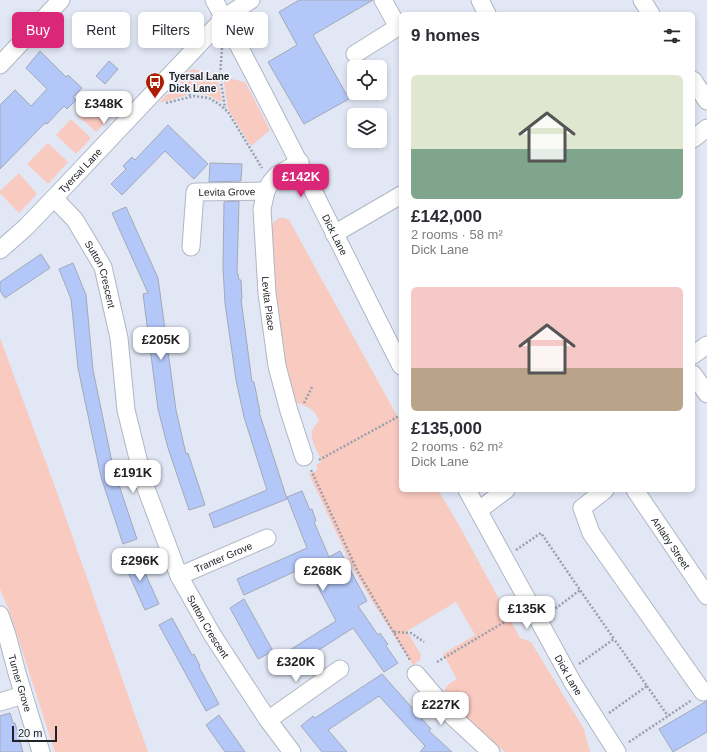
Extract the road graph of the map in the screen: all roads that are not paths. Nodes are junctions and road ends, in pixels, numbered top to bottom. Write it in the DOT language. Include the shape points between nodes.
graph roads {
  1 [pos="61,0"];
  2 [pos="214,0"];
  3 [pos="251,0"];
  4 [pos="383,0"];
  5 [pos="480,0"];
  6 [pos="642,0"];
  7 [pos="221,12"];
  8 [pos="233,12"];
  9 [pos="486,12"];
  10 [pos="650,12"];
  11 [pos="212,31"];
  12 [pos="240,48"];
  13 [pos="355,54"];
  14 [pos="0,65"];
  15 [pos="695,83"];
  16 [pos="707,101"];
  17 [pos="707,128"];
  18 [pos="695,137"];
  19 [pos="300,162"];
  20 [pos="268,186"];
  21 [pos="399,196"];
  22 [pos="54,198"];
  23 [pos="334,234"];
  24 [pos="191,247"];
  25 [pos="0,250"];
  26 [pos="707,345"];
  27 [pos="695,354"];
  28 [pos="399,362"];
  29 [pos="695,377"];
  30 [pos="707,394"];
  31 [pos="306,462"];
  32 [pos="468,492"];
  33 [pos="503,492"];
  34 [pos="602,492"];
  35 [pos="636,492"];
  36 [pos="478,510"];
  37 [pos="267,538"];
  38 [pos="179,576"];
  39 [pos="707,596"];
  40 [pos="0,615"];
  41 [pos="340,669"];
  42 [pos="416,674"];
  43 [pos="704,692"];
  44 [pos="23,695"];
  45 [pos="0,702"];
  46 [pos="268,720"];
  47 [pos="41,752"];
  48 [pos="292,752"];
  49 [pos="491,752"];
  50 [pos="617,752"];
  1 -- 14 [label="street"];
  2 -- 7 [label="street, Dick Lane"];
  3 -- 8 [label="street, Tyersal Lane"];
  4 -- 13 [label="street" via="398,27"];
  5 -- 9 [label="street"];
  6 -- 10 [label="street"];
  11 -- 22 [label="street, Tyersal Lane"];
  12 -- 19 [label="street, Dick Lane"];
  15 -- 16 [label="street"];
  17 -- 18 [label="street"];
  19 -- 20 [label="street" via="277,175"];
  19 -- 23 [label="street, Dick Lane"];
  20 -- 24 [label="street, Levita Grove" via="195,192"];
  20 -- 31 [label="street, Levita Place" via="262,209 267,293 277,366"];
  21 -- 23 [label="street"];
  22 -- 25 [label="street, Tyersal Lane"];
  22 -- 38 [label="street, Sutton Crescent" via="75,220 103,267 119,338 126,410 144,483"];
  23 -- 28 [label="street, Dick Lane"];
  26 -- 27 [label="street"];
  29 -- 30 [label="street"];
  32 -- 36 [label="street, Dick Lane"];
  33 -- 36 [label="street"];
  34 -- 43 [label="street" via="582,508 591,533"];
  35 -- 39 [label="street, Anlaby Street"];
  36 -- 50 [label="street, Dick Lane" via="567,672"];
  37 -- 38 [label="street, Tranter Grove"];
  38 -- 46 [label="street, Sutton Crescent" via="213,636"];
  40 -- 44 [label="street, Turner Grove" via="8,635"];
  41 -- 46 [label="street"];
  42 -- 49 [label="street" via="452,716"];
  44 -- 45 [label="street"];
  44 -- 47 [label="street, Turner Grove"];
  46 -- 48 [label="street, Sutton Crescent"];
}
